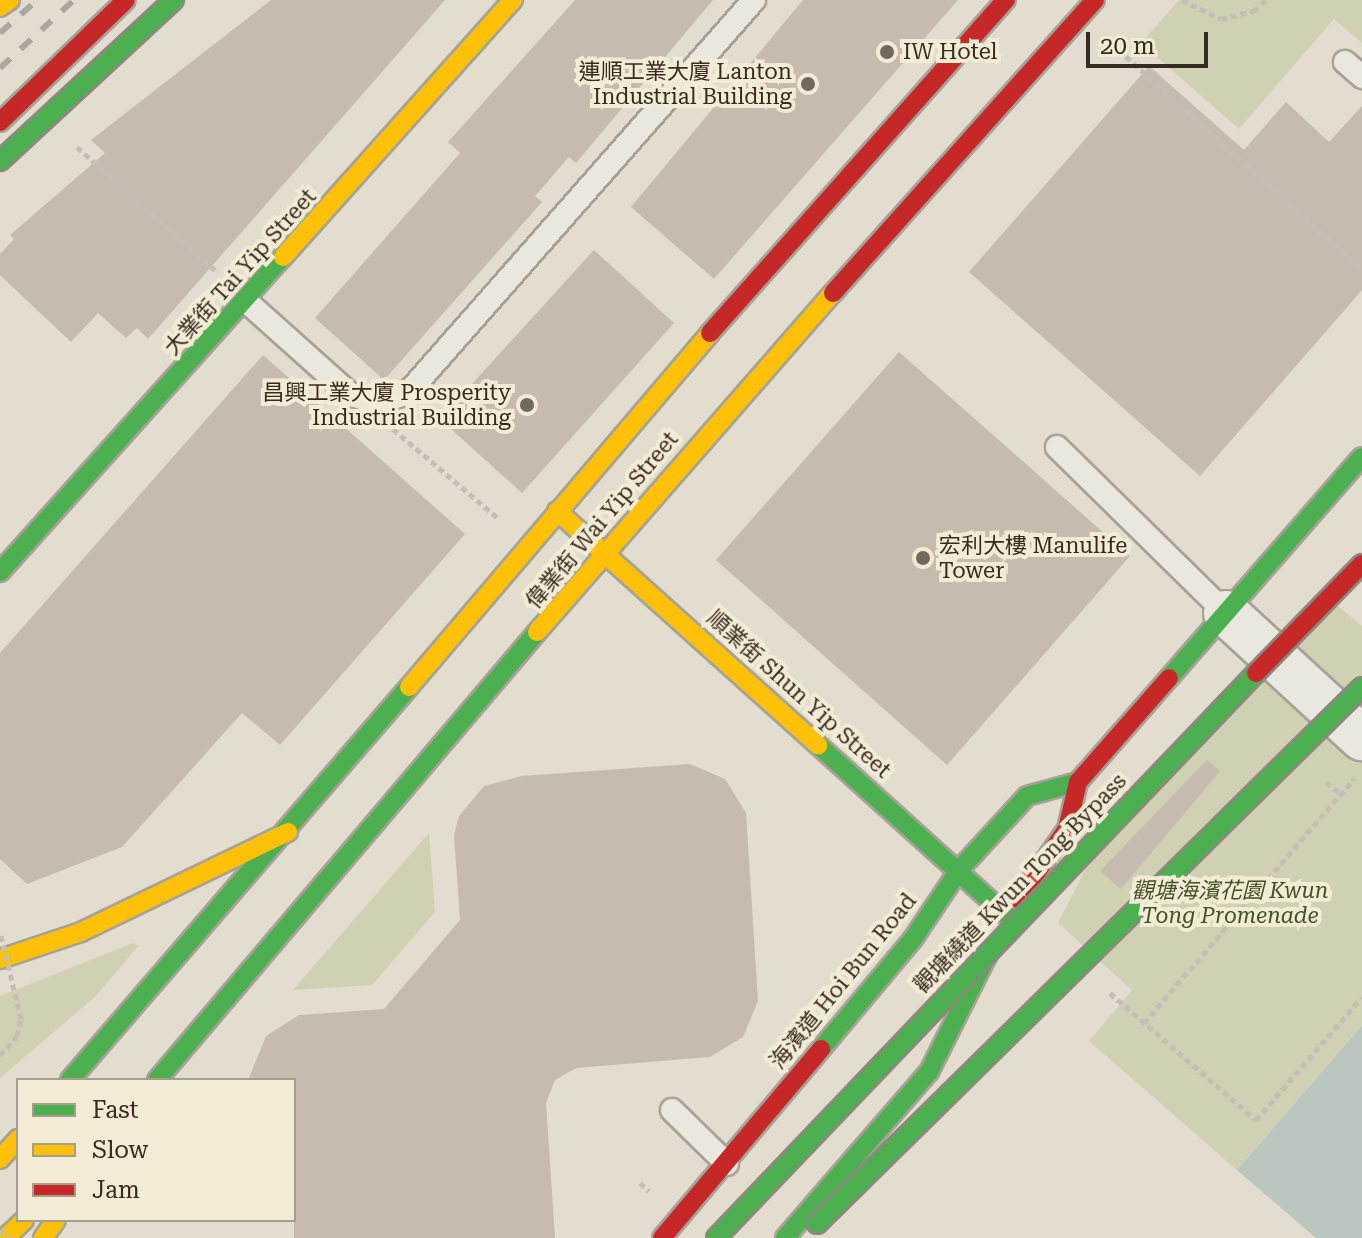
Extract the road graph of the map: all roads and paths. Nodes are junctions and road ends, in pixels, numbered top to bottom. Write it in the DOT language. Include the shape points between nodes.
graph roads {
  1 [pos="10,0"];
  2 [pos="126,0"];
  3 [pos="174,0"];
  4 [pos="197,0"];
  5 [pos="513,0"];
  6 [pos="754,0"];
  7 [pos="1006,0"];
  8 [pos="1095,0"];
  9 [pos="1182,0"];
  10 [pos="1266,0"];
  11 [pos="0,7"];
  12 [pos="1081,15"];
  13 [pos="0,122"];
  14 [pos="77,147"];
  15 [pos="0,151"];
  16 [pos="0,161"];
  17 [pos="1362,270"];
  18 [pos="216,271"];
  19 [pos="247,302"];
  20 [pos="359,399"];
  21 [pos="1057,447"];
  22 [pos="1362,457"];
  23 [pos="557,511"];
  24 [pos="510,529"];
  25 [pos="607,554"];
  26 [pos="1362,564"];
  27 [pos="0,572"];
  28 [pos="1226,613"];
  29 [pos="1362,687"];
  30 [pos="1362,738"];
  31 [pos="1362,769"];
  32 [pos="1324,780"];
  33 [pos="1078,782"];
  34 [pos="1341,794"];
  35 [pos="288,832"];
  36 [pos="959,870"];
  37 [pos="1006,915"];
  38 [pos="1,935"];
  39 [pos="0,959"];
  40 [pos="1362,997"];
  41 [pos="0,1055"];
  42 [pos="72,1078"];
  43 [pos="159,1078"];
  44 [pos="672,1110"];
  45 [pos="16,1141"];
  46 [pos="0,1159"];
  47 [pos="727,1164"];
  48 [pos="22,1222"];
  49 [pos="0,1230"];
  50 [pos="8,1238"];
  51 [pos="662,1238"];
  52 [pos="716,1238"];
  53 [pos="785,1238"];
  54 [pos="807,1238"];
  1 -- 11 [label="main road"];
  2 -- 13 [label="main road"];
  3 -- 16 [label="main road, bridge"];
  4 -- 15 [label="main road" via="81,95"];
  5 -- 19 [label="main road, 大業街 Tai Yip Street"];
  6 -- 20 [label="lane" via="419,382 392,401"];
  7 -- 23 [label="main road, 偉業街 Wai Yip Street"];
  8 -- 12 [label="main road, 偉業街 Wai Yip Street"];
  9 -- 10 [label="path" via="1221,19 1254,11"];
  12 -- 17 [label="path"];
  12 -- 25 [label="main road, 偉業街 Wai Yip Street"];
  14 -- 18 [label="path"];
  19 -- 20 [label="lane"];
  19 -- 27 [label="main road, 大業街 Tai Yip Street"];
  20 -- 24 [label="path"];
  21 -- 28 [label="lane"];
  22 -- 28 [label="main road"];
  23 -- 25 [label="main road, 順業街 Shun Yip Street"];
  23 -- 35 [label="main road, 偉業街 Wai Yip Street"];
  25 -- 36 [label="main road, 順業街 Shun Yip Street"];
  25 -- 43 [label="main road, 偉業街 Wai Yip Street"];
  26 -- 52 [label="main road, 觀塘繞道 Kwun Tong Bypass, bridge"];
  28 -- 30 [label="street"];
  28 -- 33 [label="main road"];
  29 -- 54 [label="main road, bridge"];
  31 -- 34 [label="path"];
  32 -- 34 [label="path"];
  33 -- 36 [label="main road, 海濱道 Hoi Bun Road" via="1027,796"];
  33 -- 37 [label="main road" via="1067,829"];
  34 -- 40 [label="path" via="1144,1023 1256,1120"];
  35 -- 39 [label="main road" via="81,932"];
  35 -- 42 [label="main road, 偉業街 Wai Yip Street"];
  36 -- 37 [label="main road, 順業街 Shun Yip Street"];
  36 -- 47 [label="main road, 海濱道 Hoi Bun Road" via="913,939"];
  37 -- 53 [label="main road" via="929,1072"];
  38 -- 41 [label="path, bridge" via="21,1019 17,1036"];
  44 -- 47 [label="lane"];
  45 -- 46 [label="main road"];
  47 -- 51 [label="main road, 海濱道 Hoi Bun Road"];
  48 -- 50 [label="main road"];
  49 -- 50 [label="path, bridge"];
}
